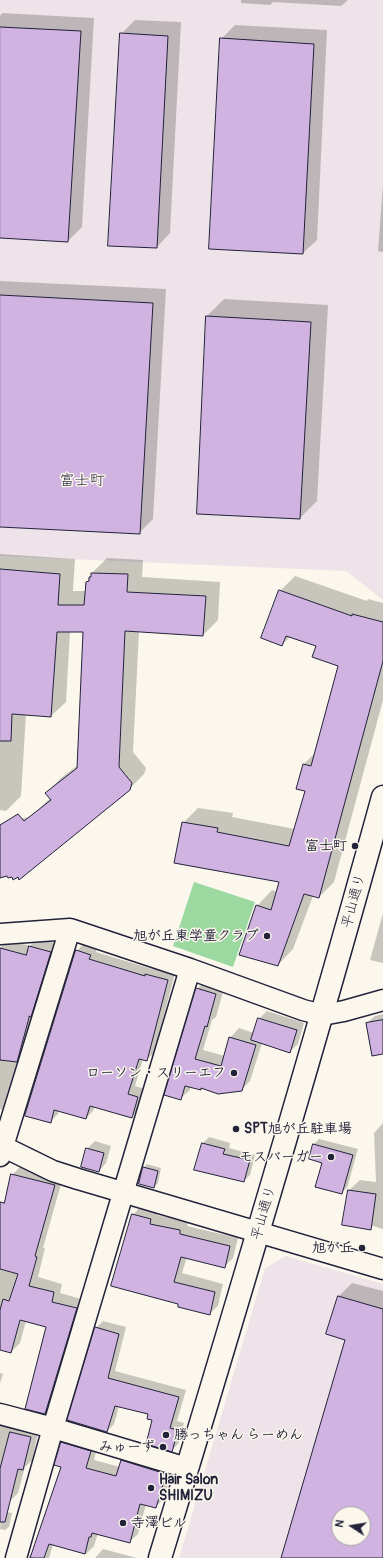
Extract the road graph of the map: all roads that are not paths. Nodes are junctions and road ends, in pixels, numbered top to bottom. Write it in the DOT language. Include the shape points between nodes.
graph roads {
  1 [pos="383,796"];
  2 [pos="70,929"];
  3 [pos="0,934"];
  4 [pos="190,969"];
  5 [pos="383,1000"];
  6 [pos="322,1015"];
  7 [pos="1,1149"];
  8 [pos="123,1193"];
  9 [pos="259,1232"];
  10 [pos="383,1269"];
  11 [pos="0,1414"];
  12 [pos="53,1428"];
  13 [pos="187,1468"];
  14 [pos="16,1558"];
  15 [pos="160,1558"];
  1 -- 6 [label="main road, 平山通り"];
  2 -- 3 [label="street"];
  2 -- 4 [label="street"];
  2 -- 7 [label="street"];
  4 -- 6 [label="street"];
  4 -- 8 [label="street"];
  5 -- 6 [label="street"];
  6 -- 9 [label="main road, 平山通り"];
  7 -- 8 [label="street" via="53,1171"];
  8 -- 9 [label="street"];
  8 -- 12 [label="street"];
  9 -- 10 [label="street"];
  9 -- 13 [label="main road, 平山通り"];
  11 -- 12 [label="street"];
  12 -- 13 [label="street"];
  12 -- 14 [label="street"];
  13 -- 15 [label="main road, 平山通り"];
}
